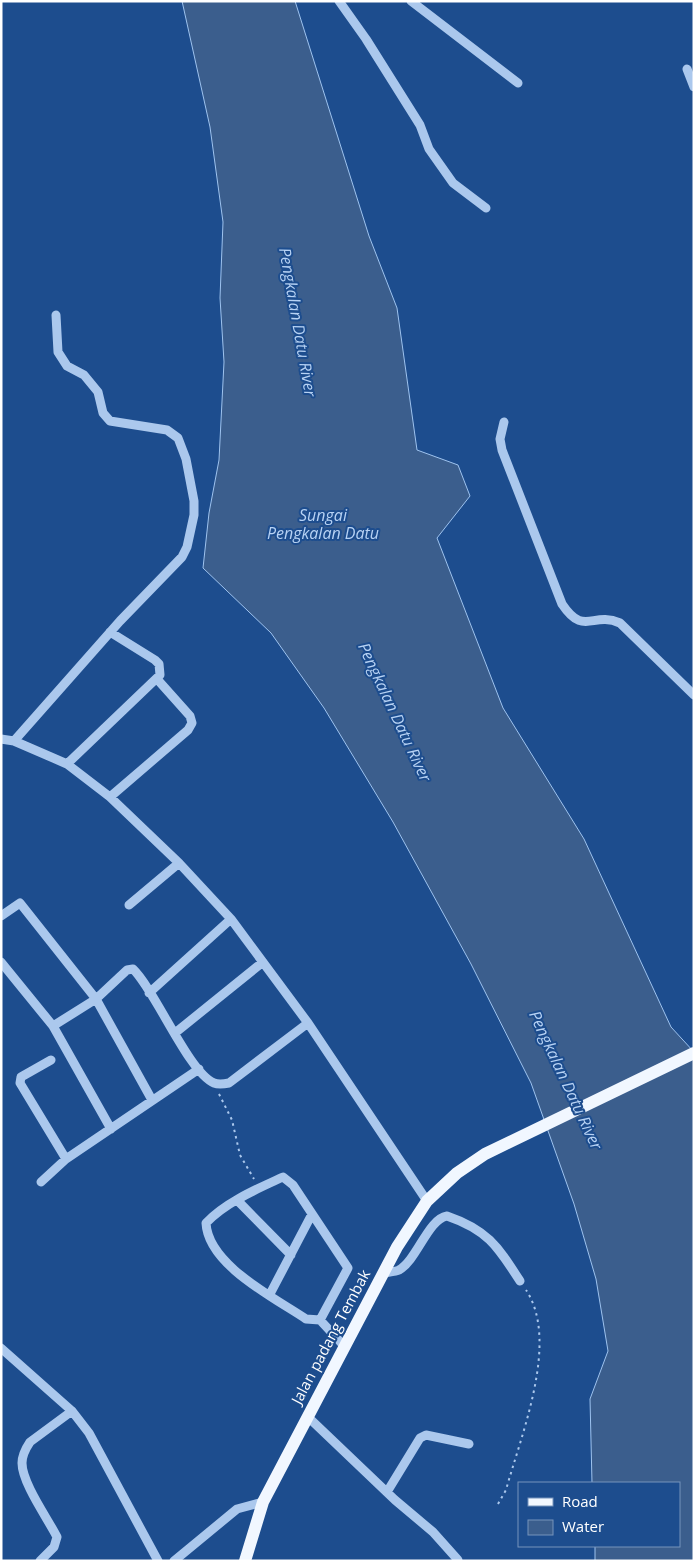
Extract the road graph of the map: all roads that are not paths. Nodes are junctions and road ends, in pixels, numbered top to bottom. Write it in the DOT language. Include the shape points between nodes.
graph roads {
  1 [pos="339,1"];
  2 [pos="410,1"];
  3 [pos="687,70"];
  4 [pos="518,83"];
  5 [pos="694,87"];
  6 [pos="486,208"];
  7 [pos="56,315"];
  8 [pos="504,422"];
  9 [pos="110,632"];
  10 [pos="157,679"];
  11 [pos="694,695"];
  12 [pos="1,739"];
  13 [pos="14,741"];
  14 [pos="67,764"];
  15 [pos="110,797"];
  16 [pos="179,863"];
  17 [pos="129,906"];
  18 [pos="1,916"];
  19 [pos="231,920"];
  20 [pos="1,962"];
  21 [pos="264,962"];
  22 [pos="149,994"];
  23 [pos="96,999"];
  24 [pos="308,1023"];
  25 [pos="53,1026"];
  26 [pos="175,1033"];
  27 [pos="694,1053"];
  28 [pos="51,1060"];
  29 [pos="199,1068"];
  30 [pos="152,1100"];
  31 [pos="110,1129"];
  32 [pos="66,1159"];
  33 [pos="41,1182"];
  34 [pos="238,1200"];
  35 [pos="427,1200"];
  36 [pos="312,1214"];
  37 [pos="290,1255"];
  38 [pos="383,1273"];
  39 [pos="520,1281"];
  40 [pos="270,1294"];
  41 [pos="320,1320"];
  42 [pos="345,1347"];
  43 [pos="1,1348"];
  44 [pos="72,1411"];
  45 [pos="308,1417"];
  46 [pos="469,1444"];
  47 [pos="387,1492"];
  48 [pos="263,1502"];
  49 [pos="458,1560"];
  50 [pos="40,1561"];
  51 [pos="158,1561"];
  52 [pos="174,1561"];
  53 [pos="245,1561"];
  1 -- 6 [label="street" via="415,117 429,149 453,183"];
  2 -- 4 [label="street"];
  3 -- 5 [label="street"];
  7 -- 9 [label="street" via="58,352 67,366 84,375 98,392 103,413 110,421 167,430 178,438 186,459 194,501 194,515 182,557"];
  8 -- 11 [label="street" via="500,439 502,450 562,604 577,621 586,623 605,619 620,623"];
  9 -- 10 [label="street" via="159,664"];
  9 -- 13 [label="street"];
  10 -- 14 [label="street"];
  10 -- 15 [label="street" via="190,716 192,723 188,730"];
  12 -- 13 [label="street"];
  13 -- 14 [label="street"];
  14 -- 15 [label="street"];
  15 -- 16 [label="street"];
  16 -- 17 [label="street"];
  16 -- 19 [label="street"];
  18 -- 23 [label="street" via="20,903"];
  19 -- 21 [label="street"];
  19 -- 22 [label="street"];
  20 -- 25 [label="street"];
  21 -- 24 [label="street"];
  21 -- 26 [label="street"];
  22 -- 23 [label="street" via="133,968"];
  22 -- 26 [label="street"];
  23 -- 25 [label="street"];
  23 -- 30 [label="street"];
  24 -- 29 [label="street" via="229,1083 213,1083"];
  24 -- 35 [label="street"];
  25 -- 31 [label="street"];
  26 -- 29 [label="street"];
  27 -- 35 [label="main road, Jalan padang Tembak" via="485,1154 457,1173"];
  28 -- 32 [label="street" via="21,1077 20,1083"];
  29 -- 30 [label="street"];
  30 -- 31 [label="street"];
  31 -- 32 [label="street"];
  32 -- 33 [label="street"];
  34 -- 36 [label="street" via="283,1177 293,1185"];
  34 -- 37 [label="street"];
  34 -- 40 [label="street" via="214,1215 206,1223 206,1232 224,1261"];
  35 -- 38 [label="main road, Jalan padang Tembak"];
  36 -- 37 [label="street"];
  36 -- 41 [label="street" via="348,1268"];
  37 -- 40 [label="street"];
  38 -- 39 [label="street" via="398,1270 407,1262 438,1220 447,1216 470,1224 483,1233 499,1248"];
  38 -- 42 [label="main road, Jalan padang Tembak"];
  40 -- 41 [label="street" via="306,1319"];
  41 -- 42 [label="street"];
  42 -- 45 [label="main road, Jalan padang Tembak"];
  43 -- 44 [label="street"];
  44 -- 50 [label="street" via="30,1442 22,1464 26,1481 57,1537 54,1547"];
  44 -- 51 [label="street" via="89,1433"];
  45 -- 47 [label="street"];
  45 -- 48 [label="main road, Jalan padang Tembak"];
  46 -- 47 [label="street" via="426,1435 420,1438"];
  47 -- 49 [label="street" via="433,1532"];
  48 -- 52 [label="street" via="238,1508"];
  48 -- 53 [label="main road, Jalan padang Tembak"];
}
